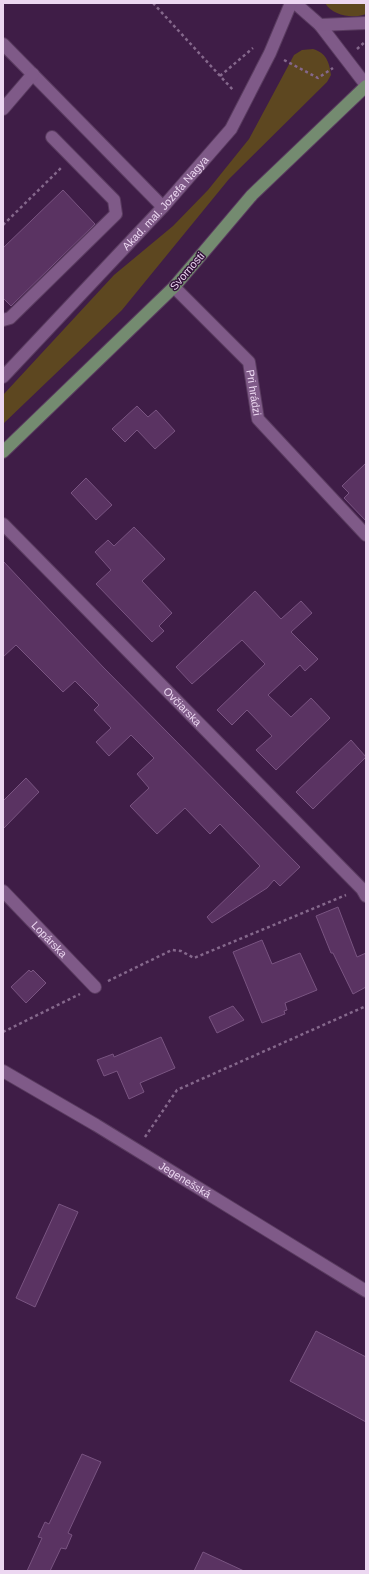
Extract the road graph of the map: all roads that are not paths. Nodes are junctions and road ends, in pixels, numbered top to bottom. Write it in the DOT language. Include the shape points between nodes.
graph roads {
  1 [pos="291,3"];
  2 [pos="295,3"];
  3 [pos="366,23"];
  4 [pos="320,25"];
  5 [pos="3,44"];
  6 [pos="33,74"];
  7 [pos="366,85"];
  8 [pos="3,109"];
  9 [pos="52,137"];
  10 [pos="163,207"];
  11 [pos="174,287"];
  12 [pos="3,320"];
  13 [pos="3,378"];
  14 [pos="3,452"];
  15 [pos="3,524"];
  16 [pos="366,535"];
  17 [pos="365,891"];
  18 [pos="3,892"];
  19 [pos="95,987"];
  20 [pos="3,1071"];
  21 [pos="366,1291"];
  1 -- 10 [label="street, Akad. mal. Jozefa Nagya" via="270,53 231,129"];
  2 -- 4 [label="street"];
  3 -- 4 [label="street"];
  4 -- 7 [label="street"];
  5 -- 6 [label="street"];
  6 -- 8 [label="street"];
  6 -- 10 [label="street"];
  7 -- 11 [label="main road, Svornosti" via="252,195"];
  9 -- 12 [label="street" via="114,200 116,214 10,318"];
  10 -- 13 [label="street, Akad. mal. Jozefa Nagya"];
  11 -- 14 [label="main road, Svornosti"];
  11 -- 16 [label="street, Pri hrádzi" via="249,362 258,419"];
  15 -- 17 [label="street, Ovčiarska"];
  18 -- 19 [label="street, Lopárska"];
  20 -- 21 [label="street, Jegenešská" via="136,1149"];
}
